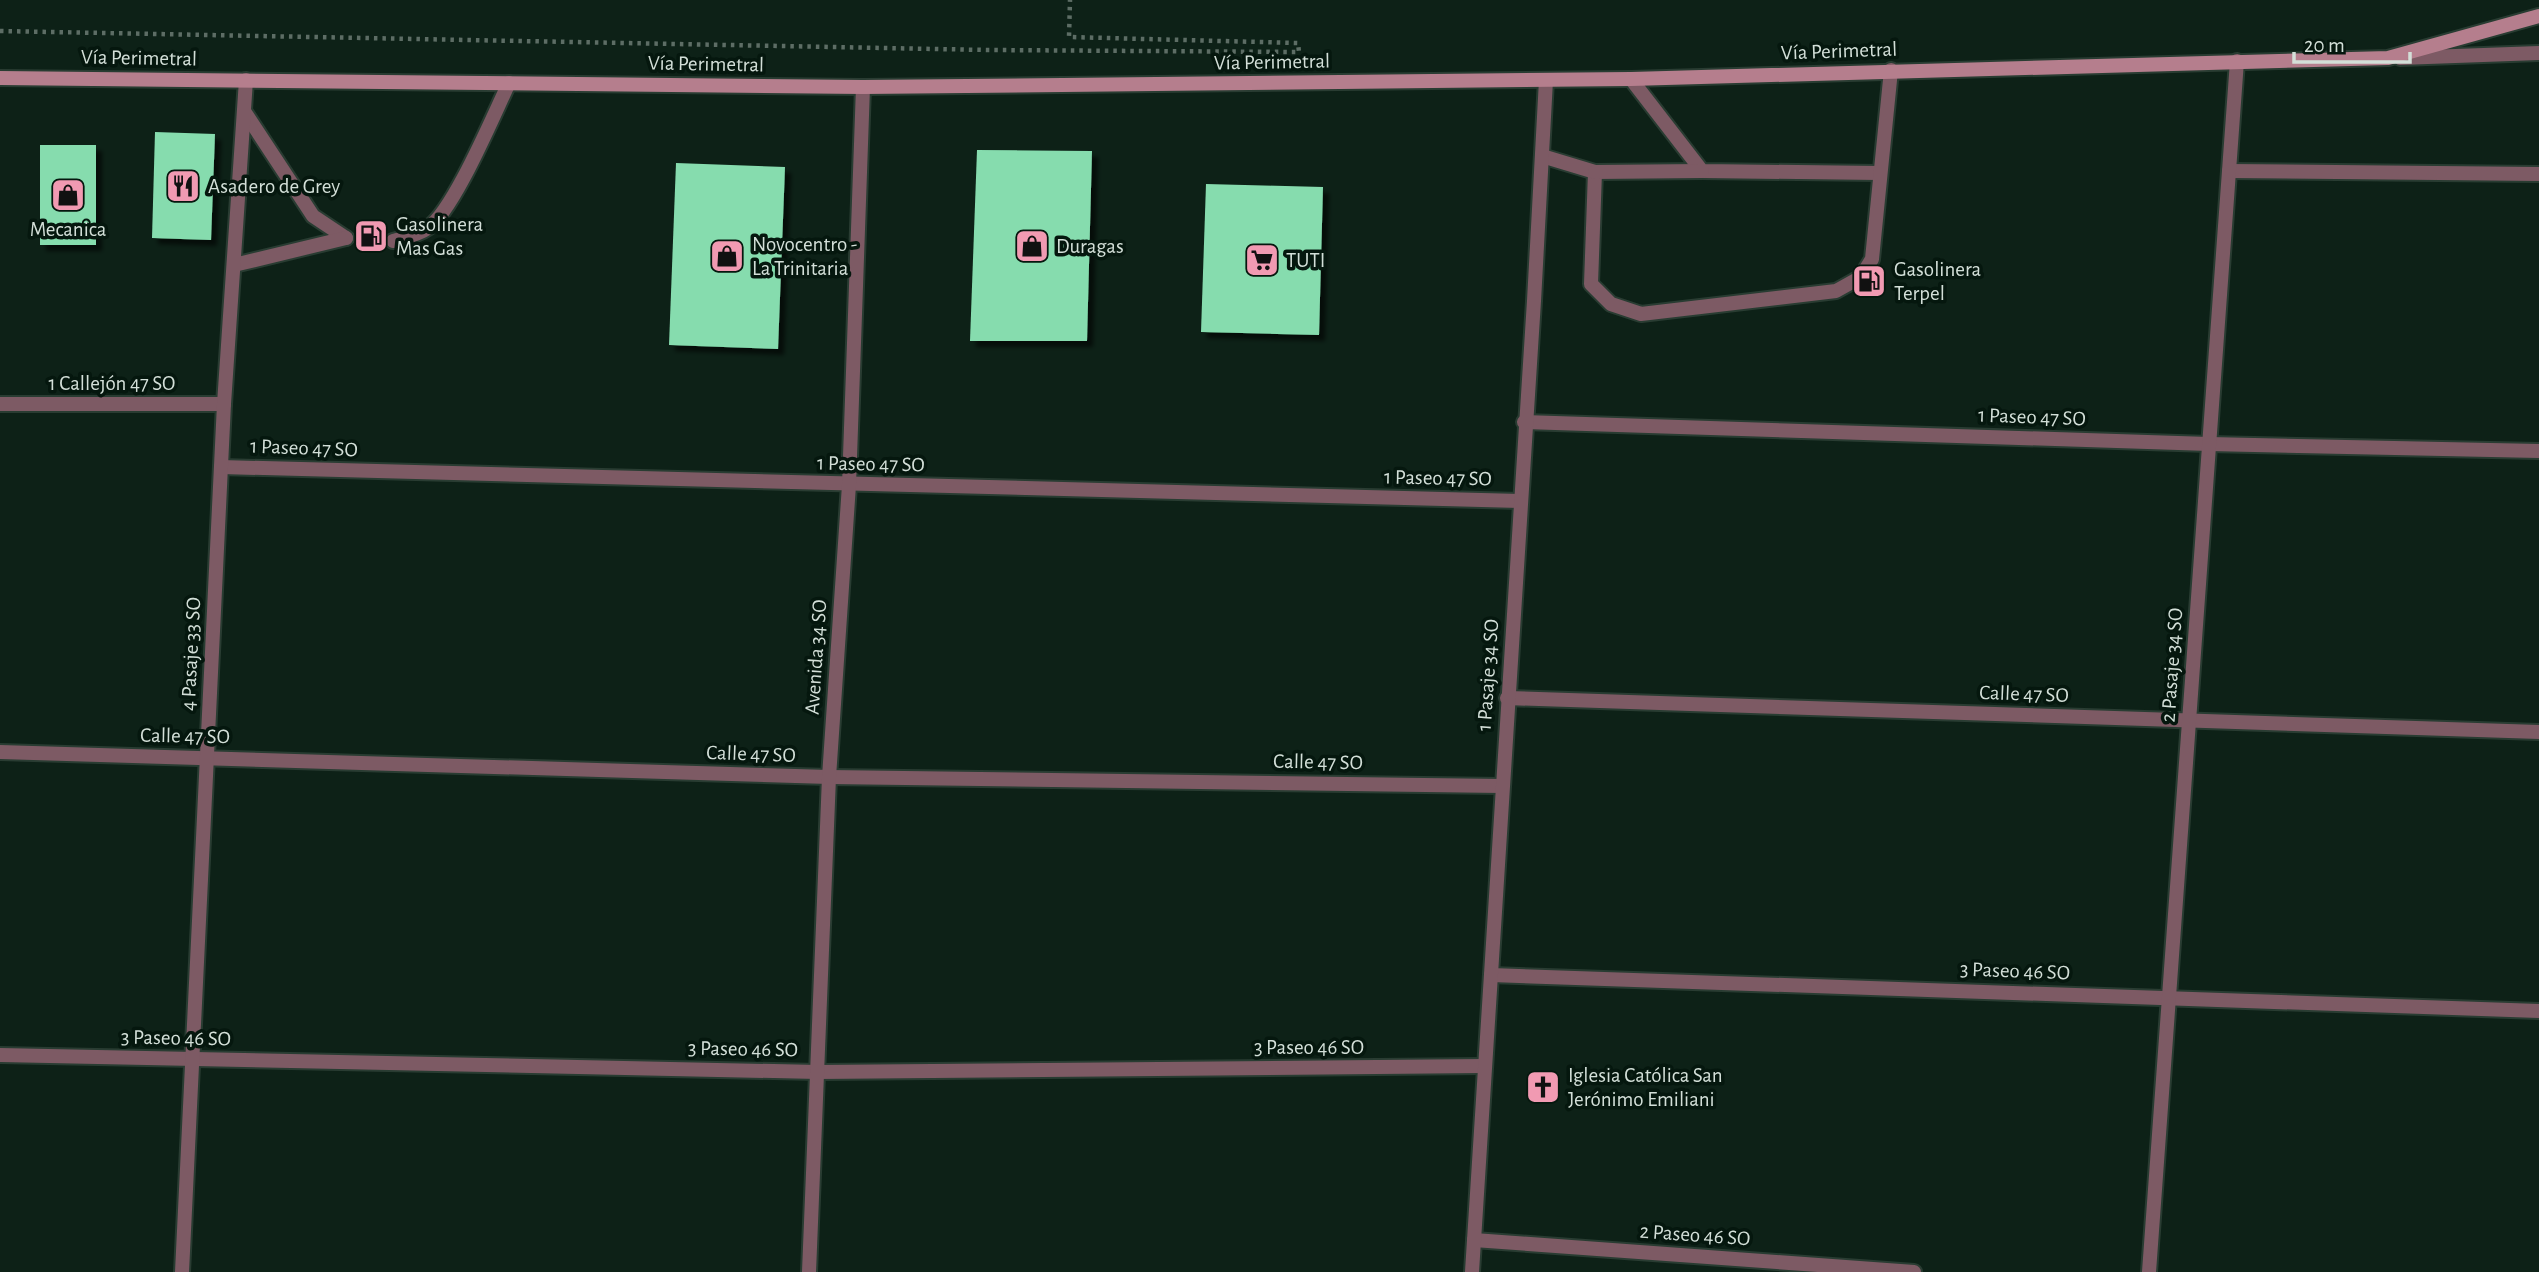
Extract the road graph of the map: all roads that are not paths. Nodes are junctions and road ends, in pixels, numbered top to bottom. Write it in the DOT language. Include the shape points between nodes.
graph roads {
  1 [pos="2539,16"];
  2 [pos="2539,53"];
  3 [pos="2388,58"];
  4 [pos="2237,61"];
  5 [pos="1891,70"];
  6 [pos="0,78"];
  7 [pos="1630,79"];
  8 [pos="246,80"];
  9 [pos="1546,80"];
  10 [pos="509,83"];
  11 [pos="863,87"];
  12 [pos="244,111"];
  13 [pos="1542,156"];
  14 [pos="1702,171"];
  15 [pos="1595,172"];
  16 [pos="2229,172"];
  17 [pos="1879,173"];
  18 [pos="2539,174"];
  19 [pos="393,241"];
  20 [pos="234,265"];
  21 [pos="0,404"];
  22 [pos="224,404"];
  23 [pos="1524,422"];
  24 [pos="2209,444"];
  25 [pos="2539,451"];
  26 [pos="221,467"];
  27 [pos="849,485"];
  28 [pos="1520,501"];
  29 [pos="1507,698"];
  30 [pos="2189,720"];
  31 [pos="2539,732"];
  32 [pos="0,752"];
  33 [pos="206,757"];
  34 [pos="829,777"];
  35 [pos="1502,786"];
  36 [pos="1490,975"];
  37 [pos="2169,997"];
  38 [pos="2539,1011"];
  39 [pos="0,1055"];
  40 [pos="192,1060"];
  41 [pos="1484,1066"];
  42 [pos="818,1072"];
  43 [pos="1474,1240"];
  44 [pos="182,1272"];
  45 [pos="809,1272"];
  46 [pos="1472,1272"];
  47 [pos="1914,1272"];
  48 [pos="2149,1272"];
  1 -- 3 [label="street, Vía Perimetral"];
  2 -- 3 [label="street"];
  3 -- 4 [label="street, Vía Perimetral"];
  4 -- 5 [label="street, Vía Perimetral"];
  4 -- 16 [label="street, 2 Pasaje 34 SO"];
  5 -- 7 [label="street, Vía Perimetral"];
  5 -- 17 [label="street"];
  6 -- 8 [label="street, Vía Perimetral"];
  7 -- 9 [label="street, Vía Perimetral"];
  7 -- 14 [label="street"];
  8 -- 10 [label="street, Vía Perimetral"];
  8 -- 12 [label="street, 4 Pasaje 33 SO"];
  9 -- 11 [label="street, Vía Perimetral"];
  9 -- 13 [label="street, 1 Pasaje 34 SO"];
  10 -- 11 [label="street, Vía Perimetral"];
  10 -- 19 [label="street" via="449,204 431,227"];
  11 -- 27 [label="street, Avenida 34 SO"];
  12 -- 20 [label="street, 4 Pasaje 33 SO"];
  12 -- 20 [label="street" via="313,216 346,238"];
  13 -- 15 [label="street"];
  13 -- 23 [label="street, 1 Pasaje 34 SO"];
  14 -- 15 [label="street"];
  14 -- 17 [label="street"];
  15 -- 17 [label="street" via="1591,284 1611,304 1641,314 1836,291 1861,277 1872,259"];
  16 -- 18 [label="street"];
  16 -- 24 [label="street, 2 Pasaje 34 SO"];
  20 -- 22 [label="street, 4 Pasaje 33 SO"];
  21 -- 22 [label="street, 1 Callejón 47 SO"];
  22 -- 26 [label="street, 4 Pasaje 33 SO"];
  23 -- 24 [label="street, 1 Paseo 47 SO"];
  23 -- 28 [label="street, 1 Pasaje 34 SO"];
  24 -- 25 [label="street, 1 Paseo 47 SO"];
  24 -- 30 [label="street, 2 Pasaje 34 SO"];
  26 -- 27 [label="street, 1 Paseo 47 SO"];
  26 -- 33 [label="street, 4 Pasaje 33 SO"];
  27 -- 28 [label="street, 1 Paseo 47 SO"];
  27 -- 34 [label="street, Avenida 34 SO"];
  28 -- 29 [label="street, 1 Pasaje 34 SO"];
  29 -- 30 [label="street, Calle 47 SO"];
  29 -- 35 [label="street, 1 Pasaje 34 SO"];
  30 -- 31 [label="street, Calle 47 SO"];
  30 -- 37 [label="street, 2 Pasaje 34 SO"];
  32 -- 33 [label="street, Calle 47 SO"];
  33 -- 34 [label="street, Calle 47 SO"];
  33 -- 40 [label="street, 4 Pasaje 33 SO"];
  34 -- 35 [label="street, Calle 47 SO"];
  34 -- 42 [label="street, Avenida 34 SO"];
  35 -- 36 [label="street, 1 Pasaje 34 SO"];
  36 -- 37 [label="street, 3 Paseo 46 SO"];
  36 -- 41 [label="street, 1 Pasaje 34 SO"];
  37 -- 38 [label="street, 3 Paseo 46 SO"];
  37 -- 48 [label="street, 2 Pasaje 34 SO"];
  39 -- 40 [label="street, 3 Paseo 46 SO"];
  40 -- 42 [label="street, 3 Paseo 46 SO"];
  40 -- 44 [label="street, 4 Pasaje 33 SO"];
  41 -- 42 [label="street, 3 Paseo 46 SO"];
  41 -- 43 [label="street, 1 Pasaje 34 SO"];
  42 -- 45 [label="street, Avenida 34 SO"];
  43 -- 46 [label="street, 1 Pasaje 34 SO"];
  43 -- 47 [label="street, 2 Paseo 46 SO"];
}
